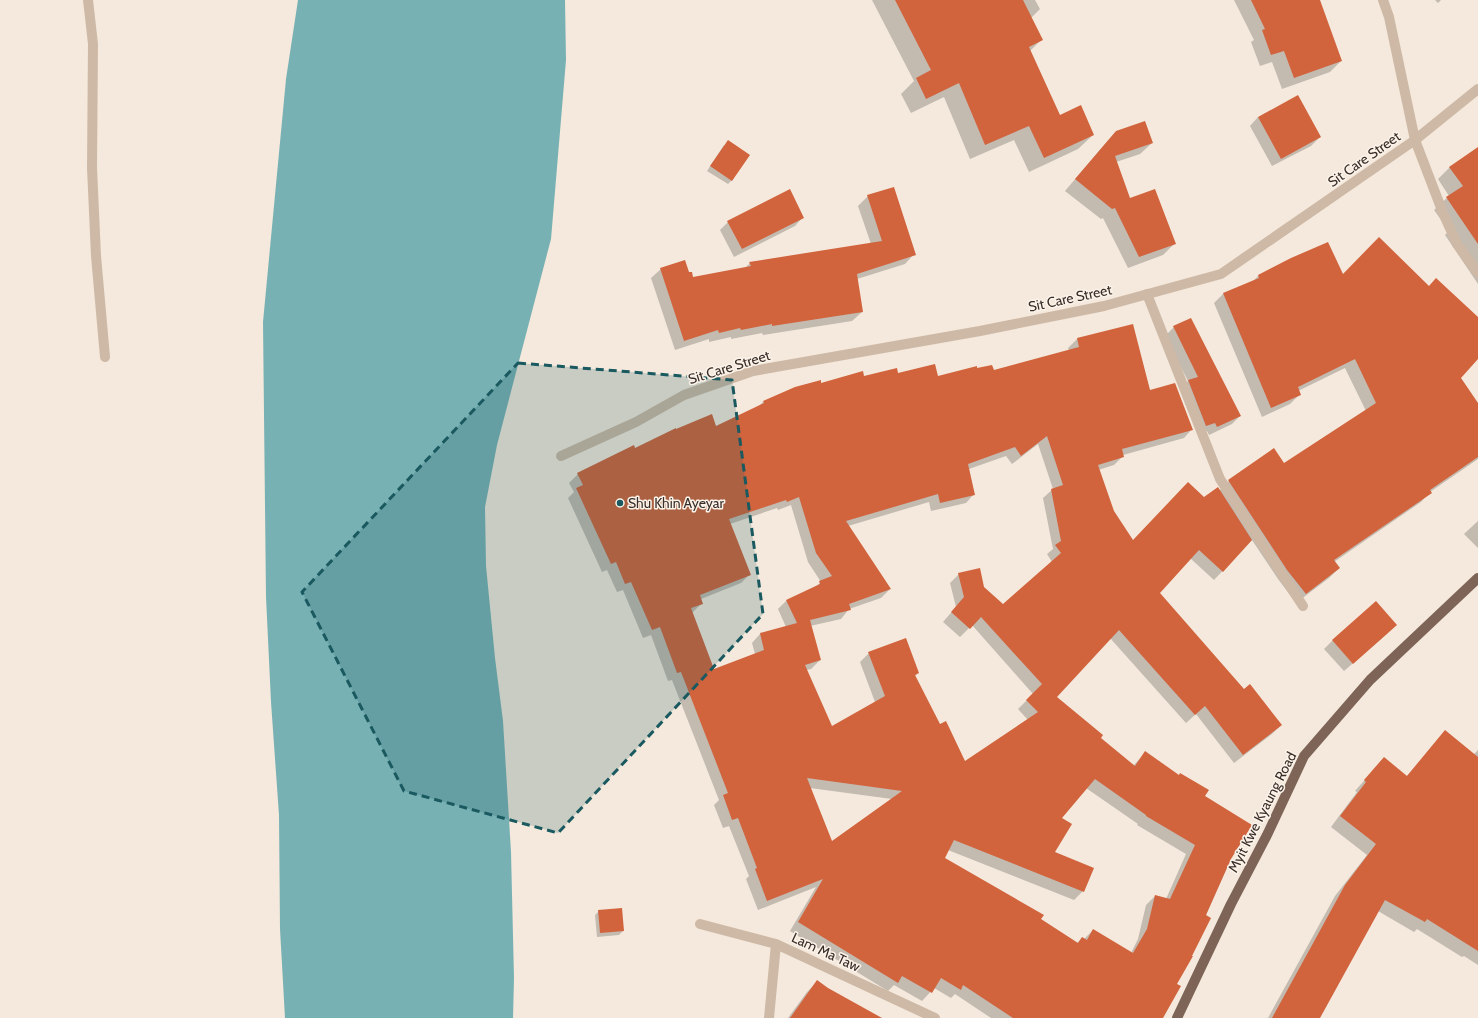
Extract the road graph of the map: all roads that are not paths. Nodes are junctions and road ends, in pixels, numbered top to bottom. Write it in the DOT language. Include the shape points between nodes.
graph roads {
  1 [pos="88,0"];
  2 [pos="1383,0"];
  3 [pos="1478,89"];
  4 [pos="1415,140"];
  5 [pos="1478,273"];
  6 [pos="1147,294"];
  7 [pos="105,357"];
  8 [pos="562,456"];
  9 [pos="1478,578"];
  10 [pos="1303,606"];
  11 [pos="700,924"];
  12 [pos="776,944"];
  13 [pos="769,1018"];
  14 [pos="935,1018"];
  15 [pos="1177,1018"];
  1 -- 7 [label="street" via="93,44 92,168"];
  2 -- 4 [label="street" via="1389,17"];
  3 -- 4 [label="street"];
  4 -- 5 [label="street, Sit Care Street" via="1457,244"];
  4 -- 6 [label="street, Sit Care Street" via="1221,274"];
  6 -- 8 [label="street, Sit Care Street" via="1050,317 754,371 684,395 636,422"];
  6 -- 10 [label="street" via="1220,479"];
  9 -- 15 [label="main road, Myit Kwe Kyaung Road" via="1370,680 1304,756 1268,833 1230,904"];
  11 -- 12 [label="street, Lam Ma Taw"];
  12 -- 13 [label="street"];
  12 -- 14 [label="street, Lam Ma Taw"];
}
